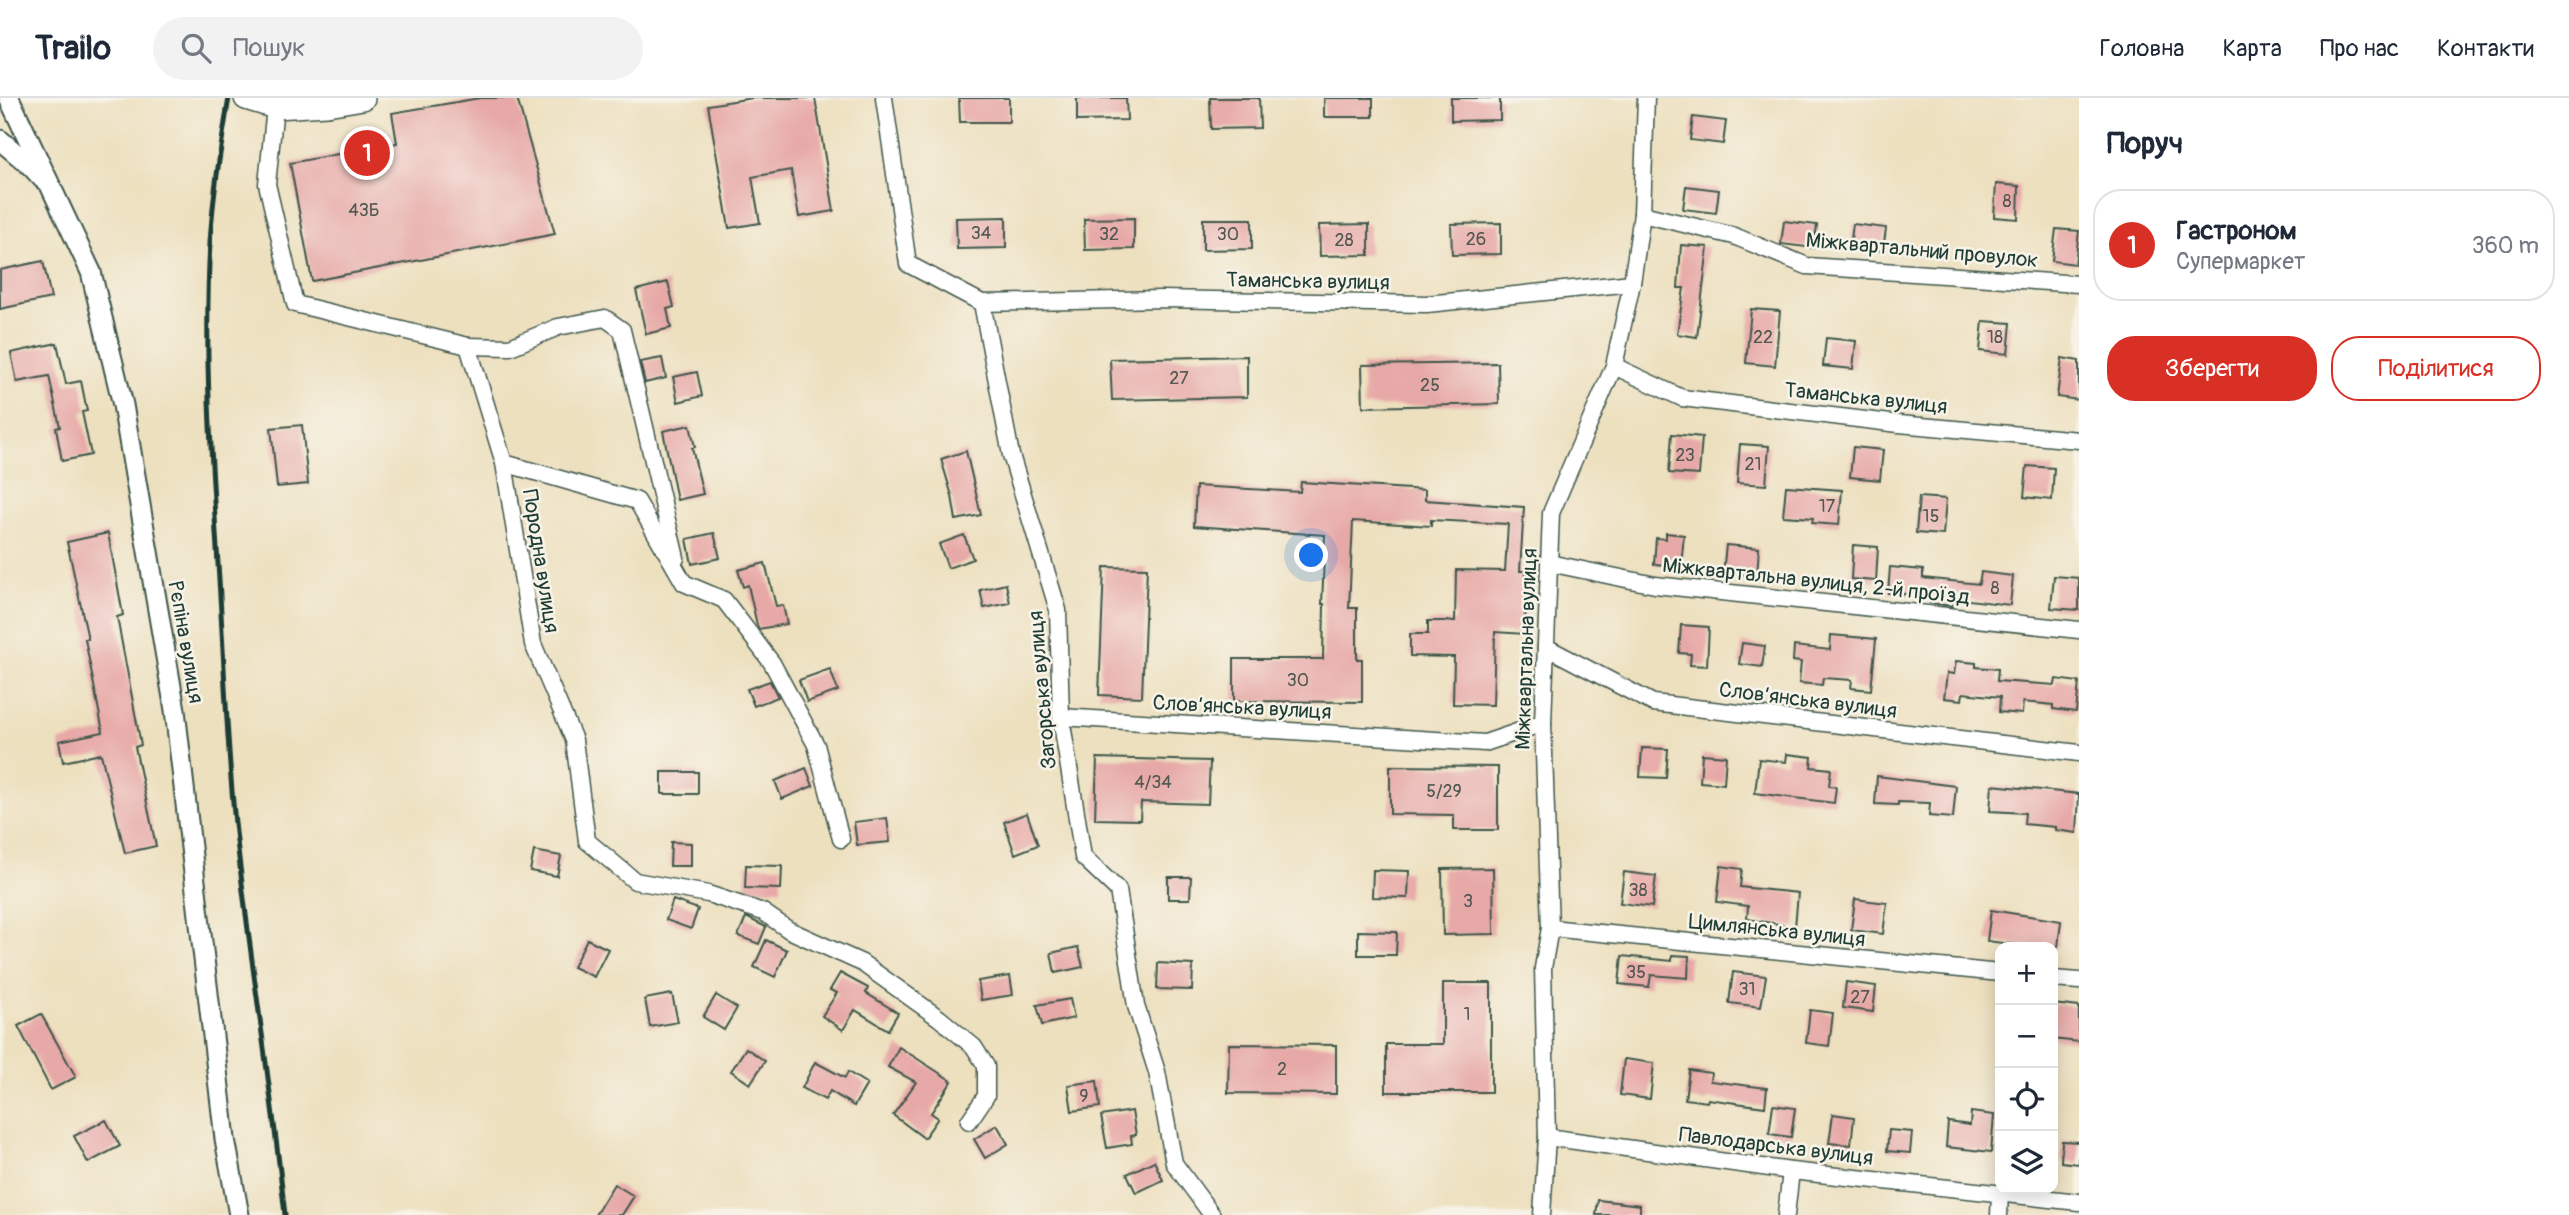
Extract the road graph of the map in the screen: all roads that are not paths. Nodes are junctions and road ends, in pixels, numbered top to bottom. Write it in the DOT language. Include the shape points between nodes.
graph roads {
  1 [pos="9,98"];
  2 [pos="246,98"];
  3 [pos="363,98"];
  4 [pos="884,98"];
  5 [pos="1646,98"];
  6 [pos="275,107"];
  7 [pos="0,140"];
  8 [pos="55,193"];
  9 [pos="1642,214"];
  10 [pos="1632,283"];
  11 [pos="2079,284"];
  12 [pos="982,303"];
  13 [pos="468,346"];
  14 [pos="1614,366"];
  15 [pos="2079,440"];
  16 [pos="504,463"];
  17 [pos="1549,562"];
  18 [pos="684,583"];
  19 [pos="2079,630"];
  20 [pos="1546,647"];
  21 [pos="1061,717"];
  22 [pos="1543,723"];
  23 [pos="2079,753"];
  24 [pos="841,839"];
  25 [pos="1550,928"];
  26 [pos="1995,972"];
  27 [pos="2058,979"];
  28 [pos="2079,981"];
  29 [pos="969,1121"];
  30 [pos="1547,1137"];
  31 [pos="1791,1171"];
  32 [pos="1995,1192"];
  33 [pos="2000,1194"];
  34 [pos="2009,1194"];
  35 [pos="2079,1202"];
  36 [pos="239,1215"];
  37 [pos="1212,1215"];
  38 [pos="1542,1215"];
  39 [pos="1786,1215"];
  40 [pos="1999,1215"];
  1 -- 8 [label="street, Рєпіна вулиця"];
  2 -- 6 [label="main road"];
  3 -- 6 [label="main road"];
  4 -- 12 [label="street" via="908,264"];
  5 -- 9 [label="street, Міжквартальна вулиця"];
  6 -- 13 [label="street" via="267,184 295,304"];
  7 -- 8 [label="street"];
  8 -- 36 [label="street, Рєпіна вулиця" via="92,272 122,405 175,710 225,1139"];
  9 -- 10 [label="street, Міжквартальна вулиця"];
  9 -- 11 [label="street, Міжквартальний провулок" via="1734,236 1807,266"];
  10 -- 12 [label="street, Таманська вулиця" via="1427,304 1161,299"];
  10 -- 14 [label="street, Міжквартальна вулиця"];
  12 -- 21 [label="street, Загорська вулиця" via="1011,455 1058,610"];
  13 -- 16 [label="street, Породна вулиця"];
  13 -- 18 [label="street" via="510,347 558,327 605,318 622,331"];
  14 -- 15 [label="street, Таманська вулиця" via="1682,398"];
  14 -- 17 [label="street, Міжквартальна вулиця" via="1551,513"];
  16 -- 18 [label="street, Породна вулиця" via="637,501"];
  16 -- 29 [label="street, Породна вулиця" via="533,644 575,740 587,841 635,881 708,894 763,912 789,930 862,963 939,1018 974,1047 986,1066 986,1096"];
  17 -- 19 [label="street, Міжквартальна вулиця, 2-й проїзд" via="1655,585"];
  17 -- 20 [label="street, Міжквартальна вулиця"];
  18 -- 24 [label="street" via="724,600 772,663 816,745"];
  20 -- 22 [label="street, Міжквартальна вулиця"];
  20 -- 23 [label="street, Слов’янська вулиця" via="1653,703"];
  21 -- 22 [label="street, Слов’янська вулиця" via="1485,743"];
  21 -- 37 [label="street, Загорська вулиця" via="1083,857 1118,890 1136,1006 1157,1072 1174,1163"];
  22 -- 25 [label="street, Міжквартальна вулиця"];
  25 -- 26 [label="street, Цимлянська вулиця"];
  25 -- 30 [label="street, Міжквартальна вулиця" via="1543,968"];
  27 -- 28 [label="street"];
  30 -- 31 [label="street, Павлодарська вулиця"];
  30 -- 38 [label="street, Міжквартальна вулиця"];
  31 -- 32 [label="street, Павлодарська вулиця"];
  31 -- 39 [label="street"];
  33 -- 40 [label="street"];
  34 -- 35 [label="street, Павлодарська вулиця"];
}
